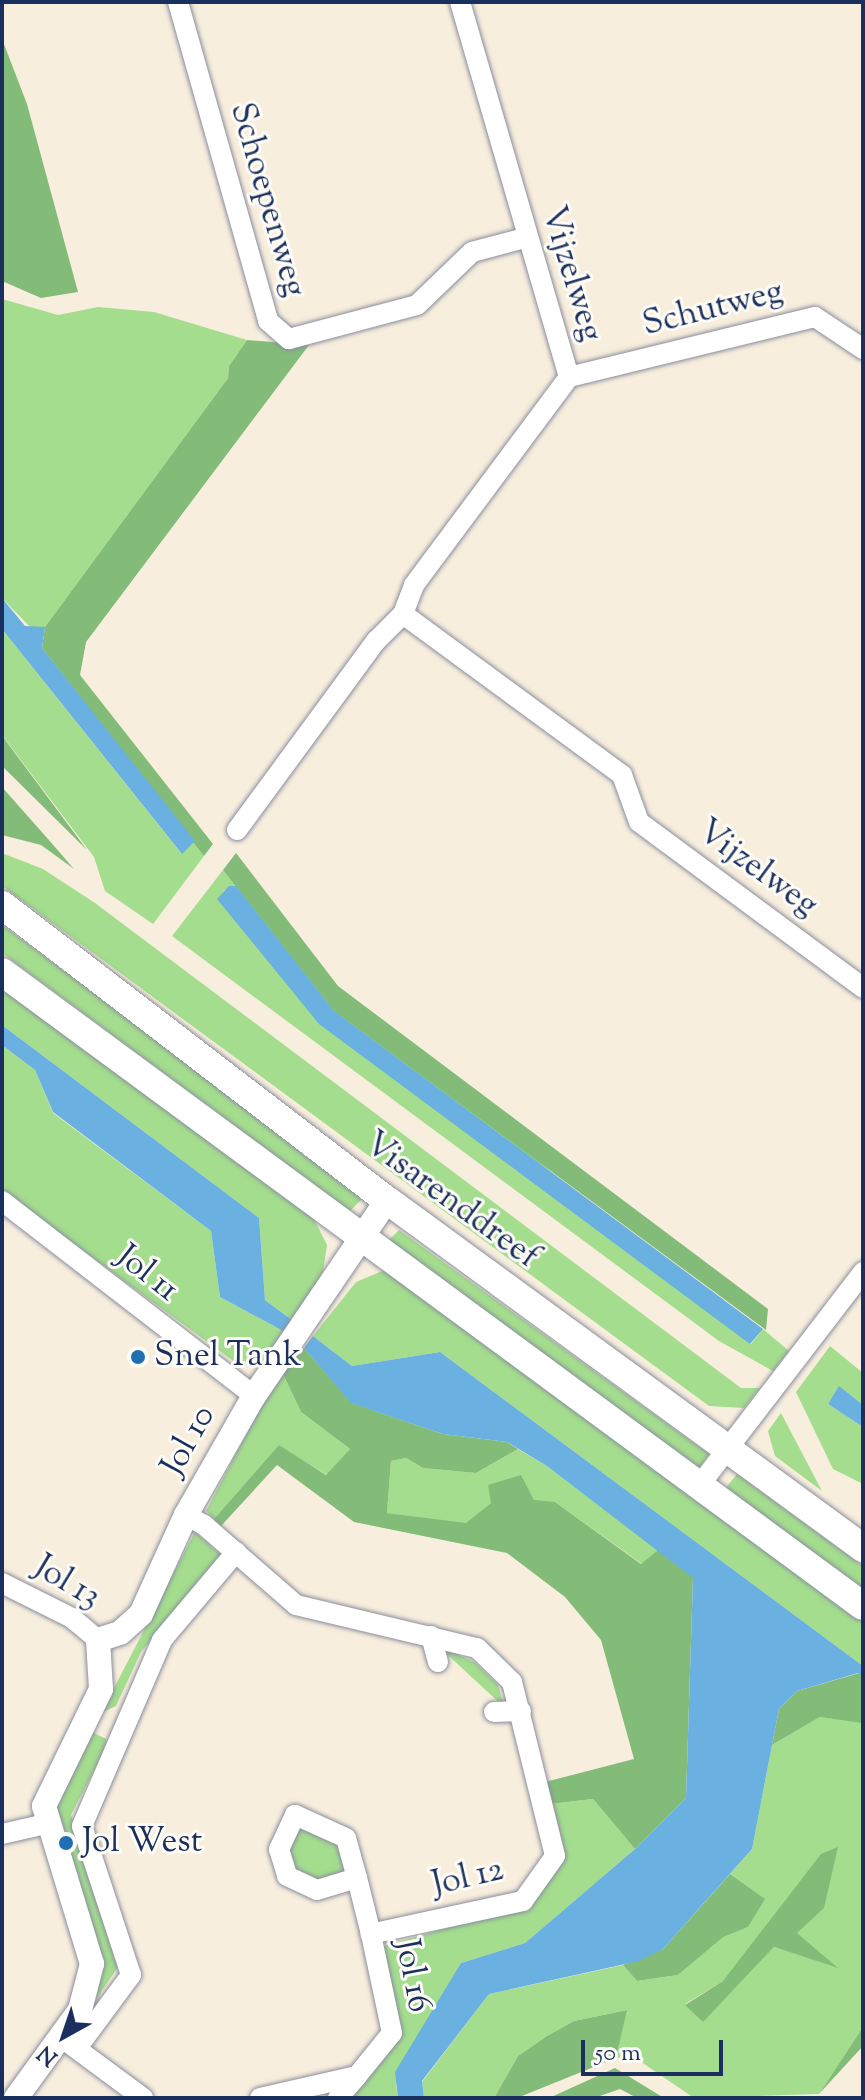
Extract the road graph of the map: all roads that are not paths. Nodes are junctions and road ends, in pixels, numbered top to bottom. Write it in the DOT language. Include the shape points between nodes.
graph roads {
  1 [pos="178,2"];
  2 [pos="482,2"];
  3 [pos="461,5"];
  4 [pos="525,238"];
  5 [pos="863,349"];
  6 [pos="569,377"];
  7 [pos="403,614"];
  8 [pos="237,830"];
  9 [pos="2,905"];
  10 [pos="2,972"];
  11 [pos="863,988"];
  12 [pos="387,1200"];
  13 [pos="2,1201"];
  14 [pos="360,1238"];
  15 [pos="863,1272"];
  16 [pos="254,1396"];
  17 [pos="727,1446"];
  18 [pos="699,1486"];
  19 [pos="186,1515"];
  20 [pos="863,1548"];
  21 [pos="236,1552"];
  22 [pos="2,1583"];
  23 [pos="863,1606"];
  24 [pos="431,1636"];
  25 [pos="98,1640"];
  26 [pos="438,1662"];
  27 [pos="521,1711"];
  28 [pos="494,1712"];
  29 [pos="89,1719"];
  30 [pos="122,1727"];
  31 [pos="46,1824"];
  32 [pos="2,1834"];
  33 [pos="357,1878"];
  34 [pos="371,1934"];
  35 [pos="69,2043"];
  36 [pos="357,2076"];
  37 [pos="16,2098"];
  38 [pos="143,2098"];
  39 [pos="260,2098"];
  40 [pos="338,2098"];
  1 -- 4 [label="street, Schoepenweg" via="268,321 289,339 417,305 472,252"];
  2 -- 3 [label="street"];
  3 -- 4 [label="street, Vijzelweg"];
  4 -- 6 [label="street, Vijzelweg"];
  5 -- 6 [label="street, Schutweg" via="815,317"];
  6 -- 7 [label="street, Vijzelweg" via="414,585"];
  7 -- 8 [label="street, Vijzelweg" via="376,641"];
  7 -- 11 [label="street, Vijzelweg" via="622,775 639,822"];
  9 -- 12 [label="main road, Visarenddreef"];
  10 -- 14 [label="main road"];
  12 -- 14 [label="street, Jol 10"];
  12 -- 17 [label="main road, Visarenddreef"];
  13 -- 16 [label="street, Jol 11"];
  14 -- 16 [label="street, Jol 10"];
  14 -- 18 [label="main road"];
  15 -- 17 [label="street"];
  16 -- 19 [label="street, Jol 10"];
  17 -- 18 [label="street"];
  17 -- 20 [label="main road, Visarenddreef"];
  18 -- 23 [label="main road"];
  19 -- 21 [label="street, Jol 12"];
  19 -- 25 [label="street, Jol 10" via="141,1614 120,1633"];
  21 -- 24 [label="street, Jol 12" via="296,1605"];
  21 -- 30 [label="street" via="162,1640"];
  22 -- 25 [label="street, Jol 13" via="72,1618"];
  24 -- 26 [label="street"];
  24 -- 27 [label="street, Jol 12" via="477,1648 512,1682"];
  25 -- 29 [label="street" via="101,1689"];
  27 -- 28 [label="street"];
  27 -- 34 [label="street, Jol 12" via="555,1856 523,1901"];
  29 -- 30 [label="street"];
  29 -- 31 [label="street" via="44,1806"];
  30 -- 35 [label="street" via="121,1743 82,1826 131,1975"];
  31 -- 32 [label="street"];
  31 -- 35 [label="street" via="92,1964"];
  33 -- 34 [label="street, Jol 16"];
  34 -- 36 [label="street, Jol 16" via="392,2033"];
  35 -- 37 [label="street"];
  35 -- 38 [label="street"];
  36 -- 39 [label="street"];
  36 -- 40 [label="street, Jol 16"];
}
